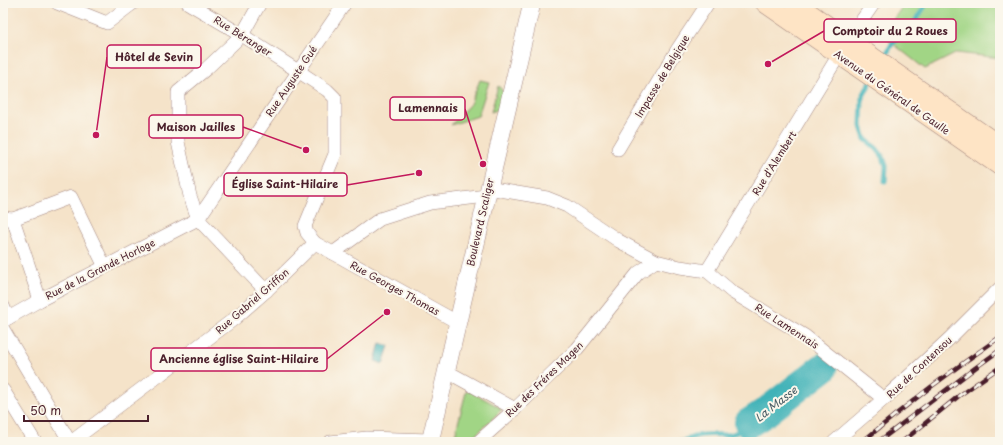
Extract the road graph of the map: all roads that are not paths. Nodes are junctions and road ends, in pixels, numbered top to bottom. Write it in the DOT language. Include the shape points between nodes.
graph roads {
  1 [pos="56,3"];
  2 [pos="133,3"];
  3 [pos="260,3"];
  4 [pos="345,3"];
  5 [pos="532,3"];
  6 [pos="708,3"];
  7 [pos="766,3"];
  8 [pos="795,3"];
  9 [pos="874,3"];
  10 [pos="193,4"];
  11 [pos="242,35"];
  12 [pos="850,46"];
  13 [pos="298,71"];
  14 [pos="890,79"];
  15 [pos="1000,146"];
  16 [pos="618,149"];
  17 [pos="1000,166"];
  18 [pos="487,192"];
  19 [pos="8,219"];
  20 [pos="198,219"];
  21 [pos="315,243"];
  22 [pos="333,253"];
  23 [pos="656,261"];
  24 [pos="105,267"];
  25 [pos="707,271"];
  26 [pos="1000,288"];
  27 [pos="266,291"];
  28 [pos="40,300"];
  29 [pos="4,318"];
  30 [pos="457,322"];
  31 [pos="446,371"];
  32 [pos="3,390"];
  33 [pos="884,399"];
  34 [pos="515,409"];
  35 [pos="430,441"];
  36 [pos="35,442"];
  37 [pos="70,442"];
  38 [pos="330,442"];
  39 [pos="478,442"];
  40 [pos="834,442"];
  1 -- 2 [label="street" via="107,23"];
  3 -- 11 [label="street"];
  4 -- 13 [label="street, Rue Auguste Gué"];
  5 -- 18 [label="street, Boulevard Scaliger"];
  6 -- 16 [label="street, Impasse de Belgique"];
  7 -- 12 [label="main road, Avenue du Général de Gaulle"];
  8 -- 12 [label="main road, Avenue du Général de Gaulle"];
  9 -- 12 [label="street, Rue d'Alembert"];
  10 -- 11 [label="street, Rue Béranger"];
  11 -- 13 [label="street, Rue Béranger"];
  11 -- 20 [label="street" via="178,92 178,142"];
  12 -- 14 [label="main road, Avenue du Général de Gaulle"];
  12 -- 25 [label="street, Rue d'Alembert"];
  13 -- 20 [label="street, Rue Auguste Gué"];
  13 -- 21 [label="street, Rue Béranger" via="328,90 335,98 335,154 305,226"];
  14 -- 15 [label="main road, Avenue du Général de Gaulle"];
  14 -- 17 [label="main road, Avenue du Général de Gaulle"];
  18 -- 22 [label="street" via="430,203 380,219"];
  18 -- 23 [label="street" via="547,198 567,206 619,241"];
  18 -- 30 [label="street, Boulevard Scaliger"];
  19 -- 24 [label="street" via="71,197"];
  19 -- 28 [label="street"];
  20 -- 24 [label="street, Rue de la Grande Horloge"];
  20 -- 27 [label="street"];
  21 -- 22 [label="street, Rue Georges Thomas"];
  21 -- 27 [label="street, Rue Gabriel Griffon"];
  22 -- 30 [label="street, Rue Georges Thomas"];
  23 -- 25 [label="street"];
  23 -- 34 [label="street, Rue des Fréres Magen" via="638,273 577,349"];
  24 -- 28 [label="street, Rue de la Grande Horloge"];
  25 -- 33 [label="street, Rue Lamennais" via="732,292 805,336"];
  26 -- 33 [label="street, Rue de Contensou"];
  27 -- 37 [label="street, Rue Gabriel Griffon" via="234,319"];
  28 -- 29 [label="street, Rue de la Grande Horloge"];
  29 -- 37 [label="street"];
  30 -- 31 [label="street, Boulevard Scaliger"];
  31 -- 34 [label="street"];
  31 -- 35 [label="street, Boulevard Scaliger"];
  32 -- 36 [label="street"];
  33 -- 40 [label="street, Rue de Contensou"];
  34 -- 39 [label="street, Rue des Fréres Magen"];
  35 -- 38 [label="street" via="367,438"];
}
